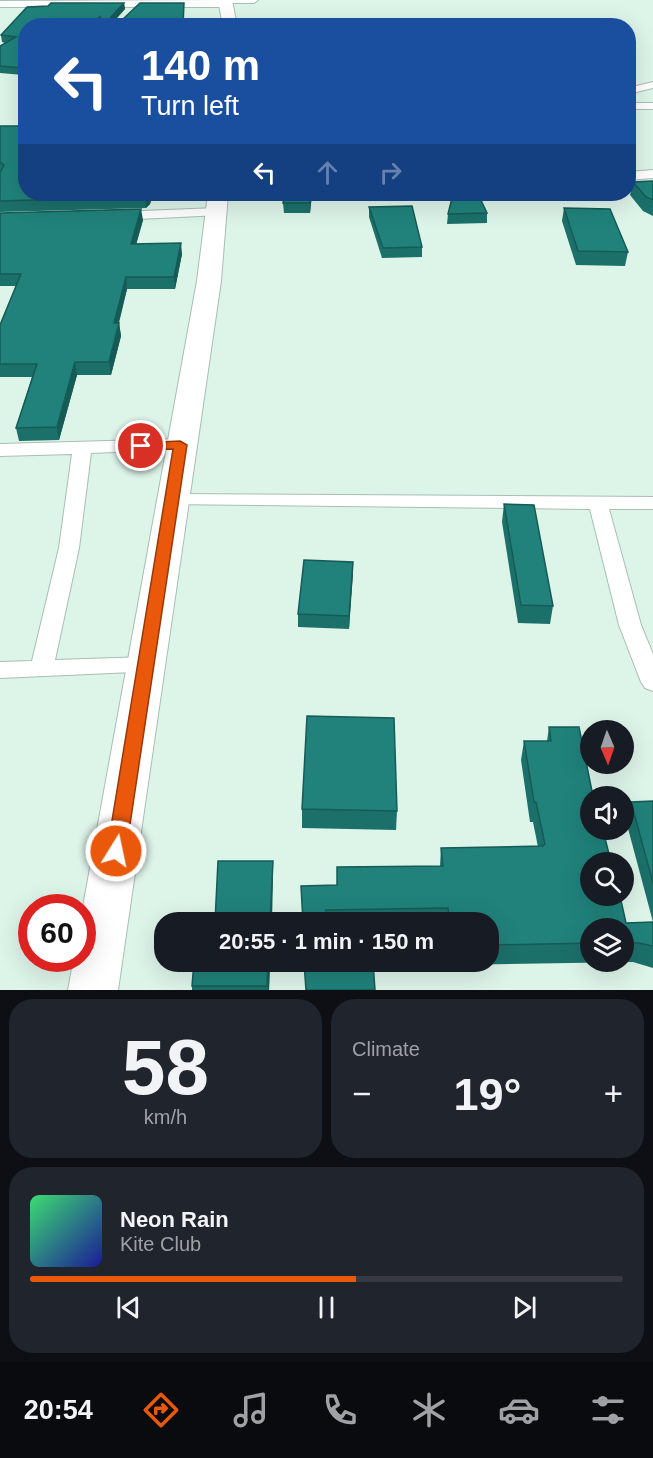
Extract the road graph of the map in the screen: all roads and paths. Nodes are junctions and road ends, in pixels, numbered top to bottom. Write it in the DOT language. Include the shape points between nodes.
graph roads {
  1 [pos="254,0"];
  2 [pos="226,2"];
  3 [pos="0,4"];
  4 [pos="229,18"];
  5 [pos="653,86"];
  6 [pos="636,89"];
  7 [pos="636,106"];
  8 [pos="653,106"];
  9 [pos="653,174"];
  10 [pos="636,175"];
  11 [pos="217,203"];
  12 [pos="106,217"];
  13 [pos="180,445"];
  14 [pos="82,448"];
  15 [pos="0,450"];
  16 [pos="172,500"];
  17 [pos="598,503"];
  18 [pos="653,503"];
  19 [pos="148,665"];
  20 [pos="42,668"];
  21 [pos="0,670"];
  22 [pos="653,682"];
  23 [pos="93,990"];
  1 -- 2 [label="street"];
  2 -- 3 [label="street" via="133,9"];
  2 -- 4 [label="main road"];
  5 -- 6 [label="street"];
  7 -- 8 [label="street"];
  9 -- 10 [label="street"];
  11 -- 12 [label="street"];
  11 -- 13 [label="main road" via="209,281"];
  13 -- 14 [label="street"];
  13 -- 16 [label="main road"];
  14 -- 15 [label="street"];
  14 -- 20 [label="street" via="69,548"];
  16 -- 17 [label="street"];
  16 -- 19 [label="main road"];
  17 -- 18 [label="street"];
  17 -- 22 [label="street" via="630,625"];
  19 -- 20 [label="street"];
  19 -- 23 [label="main road"];
  20 -- 21 [label="street"];
}
